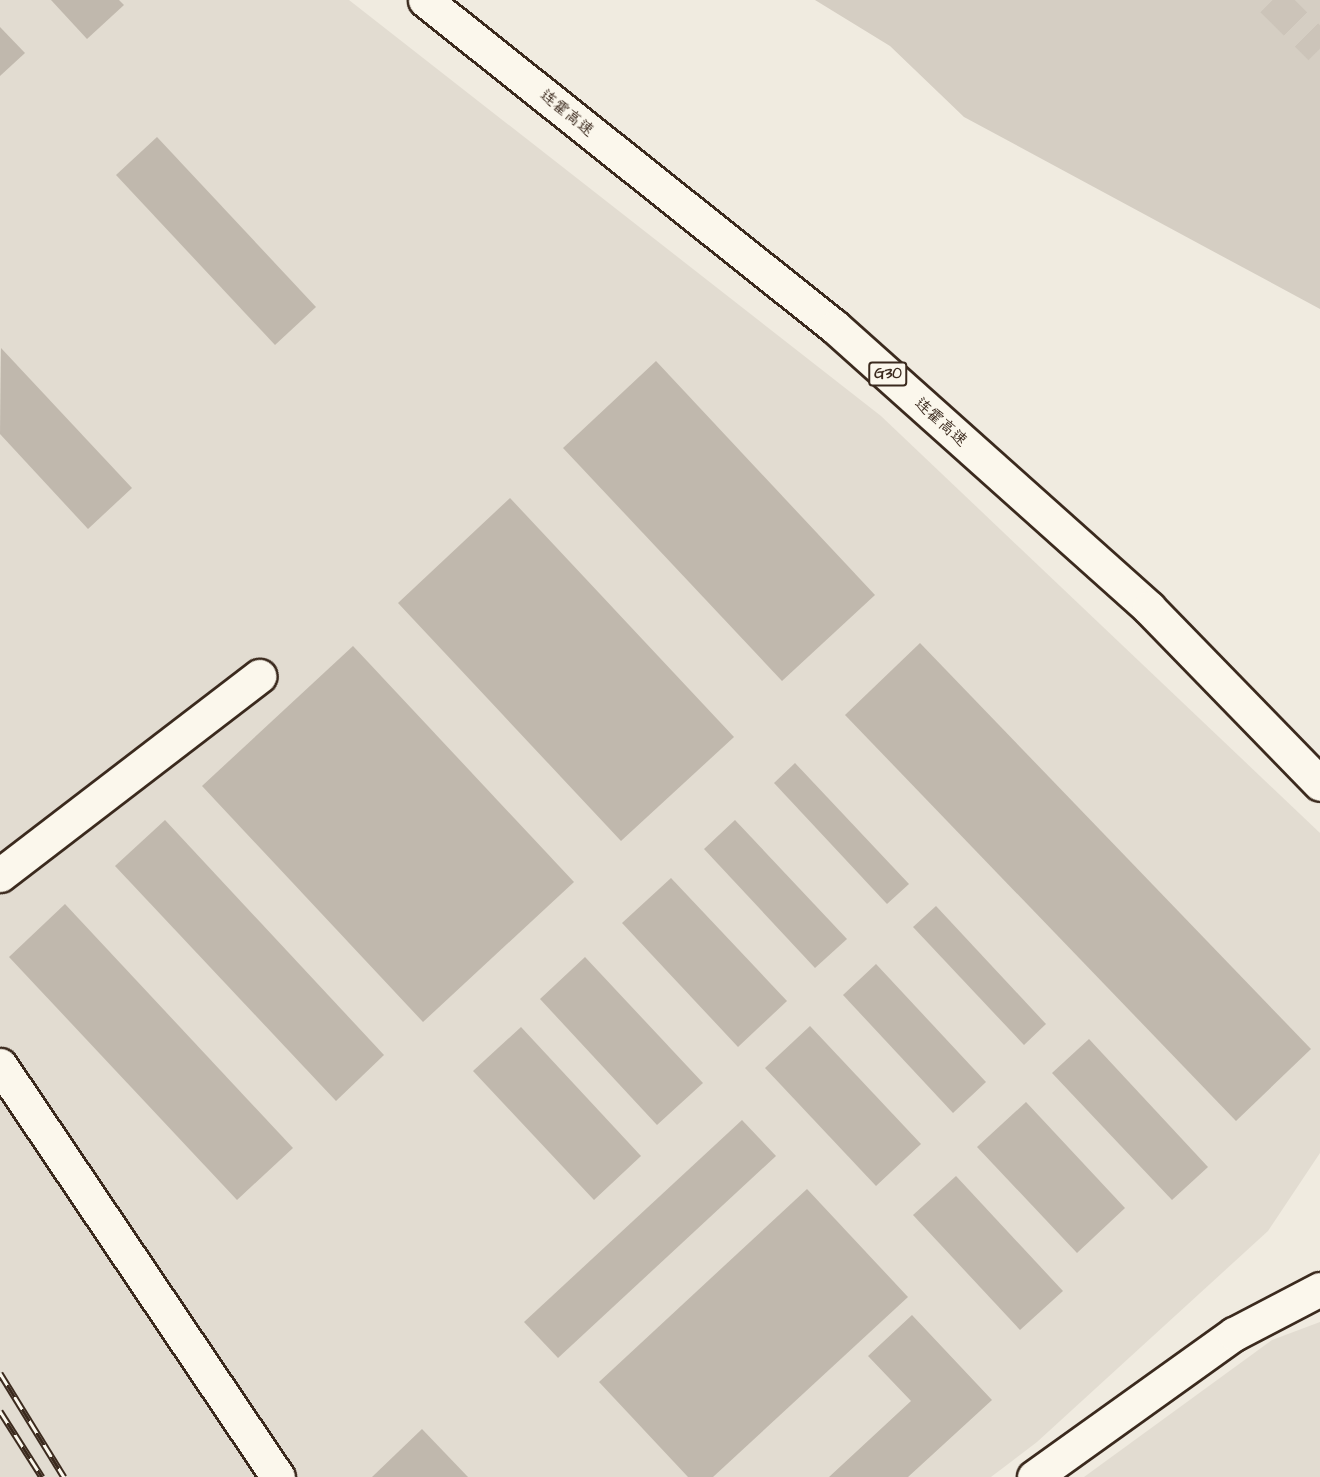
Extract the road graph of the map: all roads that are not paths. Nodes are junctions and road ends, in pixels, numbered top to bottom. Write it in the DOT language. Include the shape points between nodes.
graph roads {
  1 [pos="425,0"];
  2 [pos="259,676"];
  3 [pos="1320,784"];
  4 [pos="0,875"];
  5 [pos="0,1065"];
  6 [pos="1320,1290"];
  7 [pos="278,1477"];
  8 [pos="1034,1477"];
  1 -- 3 [label="main road, 连霍高速 / G30" via="835,327 1149,608"];
  2 -- 4 [label="main road"];
  5 -- 7 [label="main road"];
  6 -- 8 [label="main road" via="1234,1334"];
}
